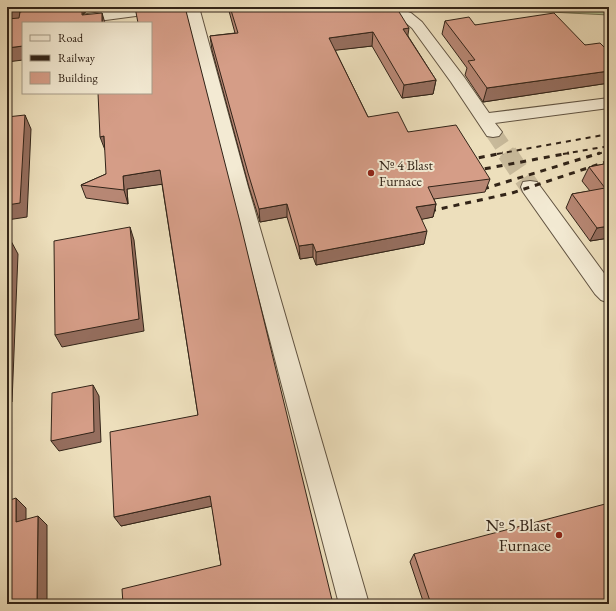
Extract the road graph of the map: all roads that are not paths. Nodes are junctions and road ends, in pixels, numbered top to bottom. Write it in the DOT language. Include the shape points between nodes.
graph roads {
  1 [pos="177,7"];
  2 [pos="192,7"];
  3 [pos="380,7"];
  4 [pos="57,22"];
  5 [pos="609,103"];
  6 [pos="530,187"];
  7 [pos="609,294"];
  8 [pos="354,604"];
  1 -- 4 [label="lane"];
  2 -- 8 [label="lane"];
  3 -- 5 [label="lane" via="406,16 417,25 489,125"];
  6 -- 7 [label="lane"];
}
